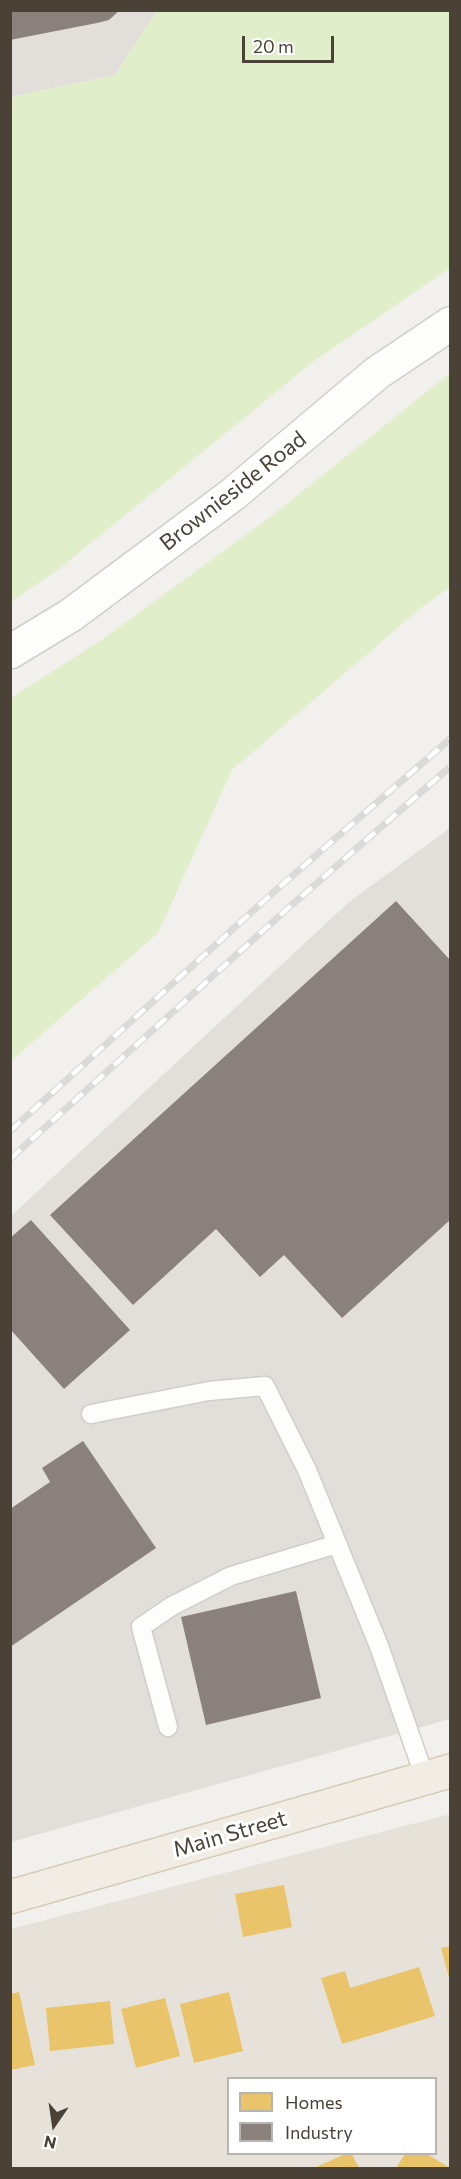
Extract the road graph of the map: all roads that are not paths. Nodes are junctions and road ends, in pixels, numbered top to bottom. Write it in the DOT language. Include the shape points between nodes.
graph roads {
  1 [pos="450,324"];
  2 [pos="10,652"];
  3 [pos="92,1414"];
  4 [pos="337,1544"];
  5 [pos="168,1727"];
  6 [pos="438,1775"];
  7 [pos="10,1897"];
  1 -- 2 [label="street, Brownieside Road" via="377,373 222,502 70,615"];
  3 -- 4 [label="lane" via="209,1391 265,1386 307,1470"];
  4 -- 5 [label="lane" via="231,1576 141,1627"];
  4 -- 6 [label="lane"];
  6 -- 7 [label="main road, Main Street"];
}
